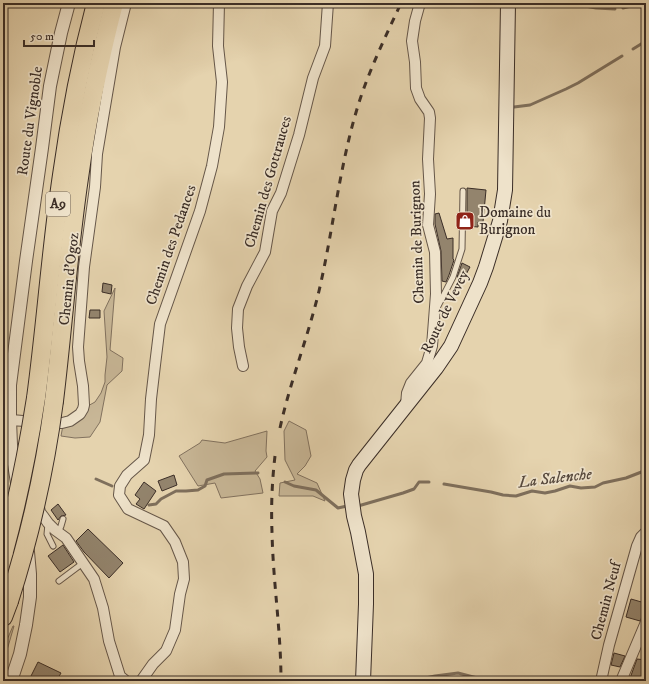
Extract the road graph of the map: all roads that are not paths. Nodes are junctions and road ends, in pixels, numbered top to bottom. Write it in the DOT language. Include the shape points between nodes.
graph roads {
  1 [pos="69,3"];
  2 [pos="114,3"];
  3 [pos="126,3"];
  4 [pos="219,3"];
  5 [pos="328,3"];
  6 [pos="420,3"];
  7 [pos="508,3"];
  8 [pos="94,8"];
  9 [pos="463,191"];
  10 [pos="434,314"];
  11 [pos="243,366"];
  12 [pos="406,405"];
  13 [pos="7,415"];
  14 [pos="32,423"];
  15 [pos="63,519"];
  16 [pos="48,523"];
  17 [pos="646,532"];
  18 [pos="58,533"];
  19 [pos="53,546"];
  20 [pos="3,552"];
  21 [pos="83,563"];
  22 [pos="59,581"];
  23 [pos="6,609"];
  24 [pos="646,622"];
  25 [pos="11,681"];
  26 [pos="126,681"];
  27 [pos="141,681"];
  28 [pos="363,681"];
  29 [pos="601,681"];
  30 [pos="621,681"];
  1 -- 13 [label="street, Route du Vignoble" via="50,86"];
  2 -- 23 [label="highway, A9, bridge" via="83,147 46,457 19,569"];
  3 -- 14 [label="street, Chemin d'Ogoz" via="115,47 97,154 84,267 78,347 84,405 80,414 70,421"];
  4 -- 27 [label="street, Chemin des Pedances" via="218,46 222,82 219,127 212,166 200,211 160,324 149,435 144,460 127,475 120,486 119,495 128,509 164,526 175,542 183,562 184,579 175,630 166,651"];
  5 -- 11 [label="street, Chemin des Gottrauces" via="325,46 313,78 299,135 272,211 265,252 238,309 236,328"];
  6 -- 10 [label="street, Chemin de Burignon" via="412,41 416,88 430,118 428,225 435,252"];
  7 -- 12 [label="main road, Route de Vevey" via="506,185 500,221 486,267 451,346"];
  8 -- 20 [label="highway, A9, bridge" via="61,177 27,456"];
  9 -- 10 [label="lane" via="462,249 453,276"];
  10 -- 12 [label="street, Chemin de Burignon" via="432,346 427,363 411,383"];
  12 -- 28 [label="main road, Route de Vevey" via="359,465 351,486 367,588"];
  13 -- 14 [label="street, Chemin d'Ogoz"];
  13 -- 25 [label="street, Route du Vignoble" via="30,574 26,626"];
  14 -- 16 [label="street" via="38,436 39,506"];
  15 -- 18 [label="lane"];
  16 -- 18 [label="street"];
  16 -- 19 [label="lane" via="47,534"];
  17 -- 29 [label="street, Chemin Neuf" via="637,546"];
  18 -- 21 [label="street" via="66,538"];
  21 -- 22 [label="lane"];
  21 -- 26 [label="street" via="94,579 109,641 120,676"];
  24 -- 30 [label="street"];
}
